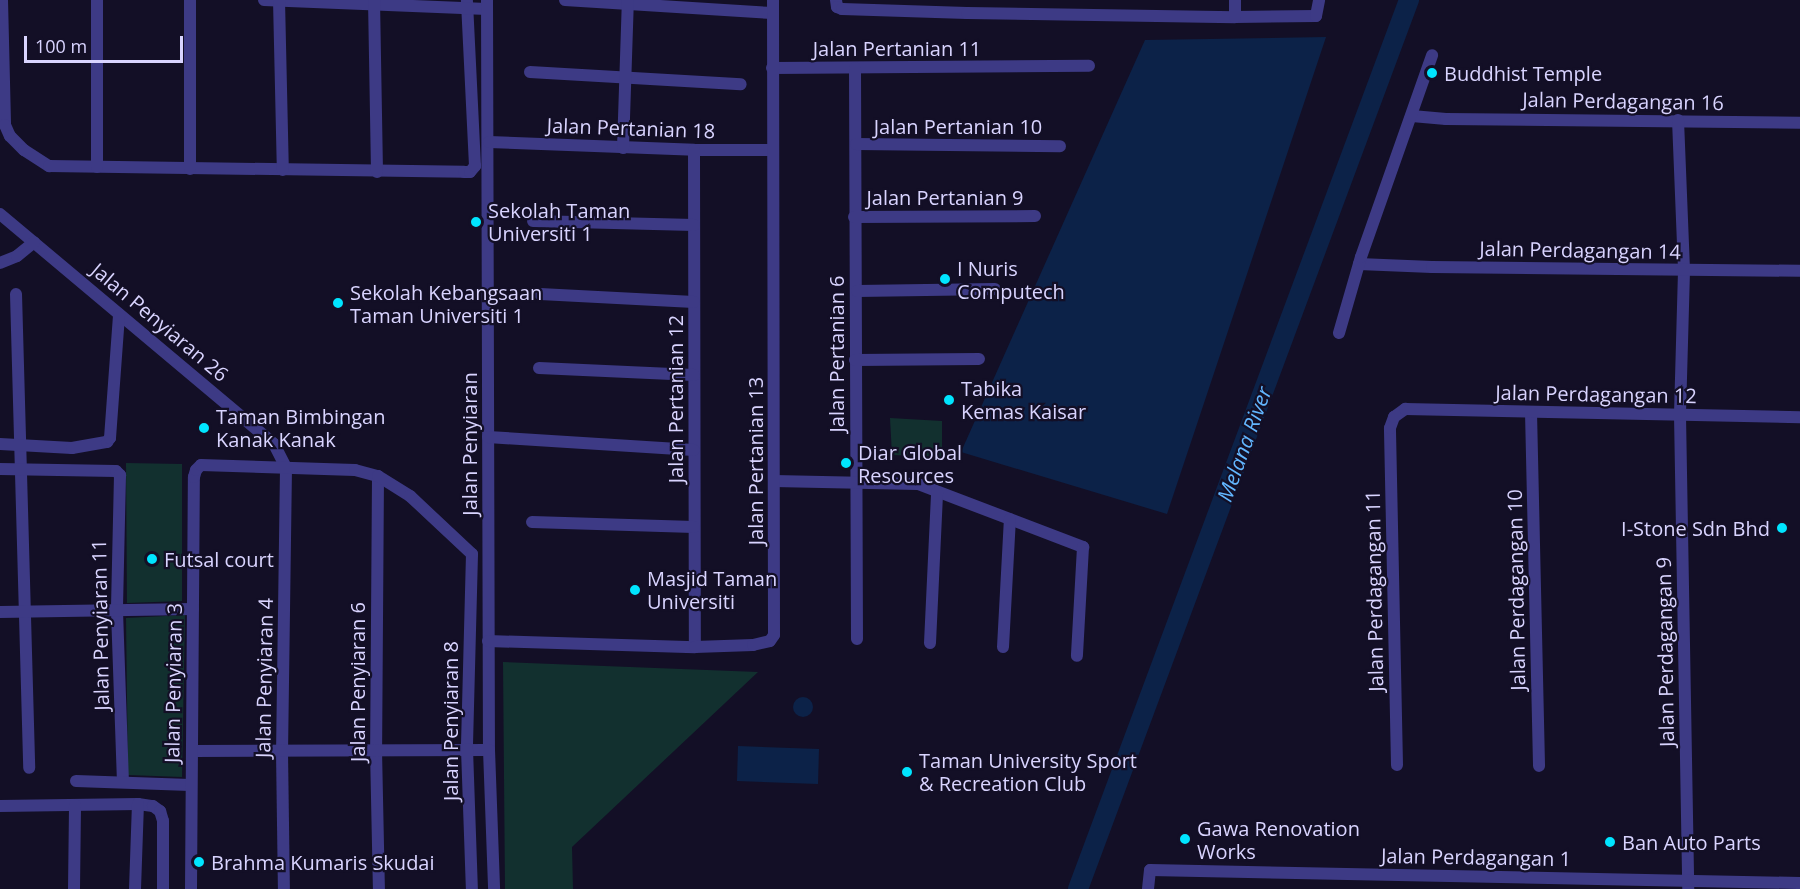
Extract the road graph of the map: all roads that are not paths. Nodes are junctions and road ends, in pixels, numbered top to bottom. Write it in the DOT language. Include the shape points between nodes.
graph roads {
  1 [pos="2,0"];
  2 [pos="97,0"];
  3 [pos="190,0"];
  4 [pos="264,0"];
  5 [pos="565,0"];
  6 [pos="836,0"];
  7 [pos="967,0"];
  8 [pos="1112,0"];
  9 [pos="1235,0"];
  10 [pos="279,1"];
  11 [pos="628,1"];
  12 [pos="374,3"];
  13 [pos="467,5"];
  14 [pos="487,5"];
  15 [pos="773,6"];
  16 [pos="1319,6"];
  17 [pos="967,14"];
  18 [pos="1112,14"];
  19 [pos="1235,17"];
  20 [pos="1432,55"];
  21 [pos="1089,66"];
  22 [pos="772,68"];
  23 [pos="855,68"];
  24 [pos="530,72"];
  25 [pos="625,76"];
  26 [pos="741,84"];
  27 [pos="1412,116"];
  28 [pos="1678,120"];
  29 [pos="1800,123"];
  30 [pos="489,142"];
  31 [pos="856,144"];
  32 [pos="1060,146"];
  33 [pos="622,148"];
  34 [pos="694,150"];
  35 [pos="773,150"];
  36 [pos="97,167"];
  37 [pos="190,169"];
  38 [pos="282,170"];
  39 [pos="377,172"];
  40 [pos="0,214"];
  41 [pos="1035,216"];
  42 [pos="854,217"];
  43 [pos="533,221"];
  44 [pos="694,225"];
  45 [pos="33,242"];
  46 [pos="0,263"];
  47 [pos="1359,264"];
  48 [pos="1684,271"];
  49 [pos="1800,271"];
  50 [pos="995,289"];
  51 [pos="857,291"];
  52 [pos="16,294"];
  53 [pos="540,294"];
  54 [pos="694,302"];
  55 [pos="119,314"];
  56 [pos="1339,333"];
  57 [pos="855,360"];
  58 [pos="979,360"];
  59 [pos="539,368"];
  60 [pos="694,375"];
  61 [pos="1531,412"];
  62 [pos="1680,415"];
  63 [pos="1394,417"];
  64 [pos="1800,417"];
  65 [pos="488,437"];
  66 [pos="0,444"];
  67 [pos="21,445"];
  68 [pos="694,450"];
  69 [pos="286,468"];
  70 [pos="0,469"];
  71 [pos="22,469"];
  72 [pos="378,476"];
  73 [pos="774,481"];
  74 [pos="855,483"];
  75 [pos="936,492"];
  76 [pos="1010,519"];
  77 [pos="532,522"];
  78 [pos="694,527"];
  79 [pos="193,609"];
  80 [pos="117,611"];
  81 [pos="0,612"];
  82 [pos="26,612"];
  83 [pos="857,639"];
  84 [pos="488,641"];
  85 [pos="930,643"];
  86 [pos="695,647"];
  87 [pos="1003,647"];
  88 [pos="1077,656"];
  89 [pos="467,749"];
  90 [pos="376,750"];
  91 [pos="489,750"];
  92 [pos="193,751"];
  93 [pos="282,752"];
  94 [pos="1397,765"];
  95 [pos="1539,766"];
  96 [pos="29,768"];
  97 [pos="123,781"];
  98 [pos="76,782"];
  99 [pos="190,785"];
  100 [pos="138,804"];
  101 [pos="75,805"];
  102 [pos="0,806"];
  103 [pos="1800,883"];
  104 [pos="1688,885"];
  105 [pos="74,889"];
  106 [pos="135,889"];
  107 [pos="163,889"];
  108 [pos="191,889"];
  109 [pos="284,889"];
  110 [pos="379,889"];
  111 [pos="472,889"];
  112 [pos="494,889"];
  113 [pos="1148,889"];
  1 -- 36 [label="street" via="5,125 10,136 49,166"];
  2 -- 36 [label="street"];
  3 -- 37 [label="street"];
  4 -- 10 [label="street"];
  5 -- 11 [label="street"];
  6 -- 17 [label="street" via="837,7 842,9"];
  7 -- 17 [label="street"];
  8 -- 18 [label="street"];
  9 -- 19 [label="street"];
  10 -- 12 [label="street"];
  10 -- 38 [label="street"];
  11 -- 15 [label="street"];
  11 -- 25 [label="street"];
  12 -- 13 [label="street"];
  12 -- 39 [label="street"];
  13 -- 14 [label="street"];
  13 -- 39 [label="street" via="475,166 470,172"];
  14 -- 30 [label="street, Jalan Penyiaran"];
  15 -- 22 [label="street"];
  16 -- 19 [label="street" via="1316,16"];
  17 -- 18 [label="street"];
  18 -- 19 [label="street"];
  20 -- 27 [label="street"];
  21 -- 23 [label="street, Jalan Pertanian 11"];
  22 -- 23 [label="street, Jalan Pertanian 11"];
  22 -- 35 [label="street, Jalan Pertanian 13"];
  23 -- 31 [label="street, Jalan Pertanian 6"];
  24 -- 25 [label="street"];
  25 -- 26 [label="street"];
  25 -- 33 [label="street"];
  27 -- 28 [label="street, Jalan Perdagangan 16"];
  27 -- 47 [label="street"];
  28 -- 29 [label="street, Jalan Perdagangan 16"];
  28 -- 48 [label="street, Jalan Perdagangan 9"];
  30 -- 33 [label="street, Jalan Pertanian 18"];
  30 -- 65 [label="street, Jalan Penyiaran"];
  31 -- 32 [label="street, Jalan Pertanian 10"];
  31 -- 42 [label="street, Jalan Pertanian 6"];
  33 -- 34 [label="street, Jalan Pertanian 18"];
  34 -- 35 [label="street, Jalan Pertanian 18"];
  34 -- 44 [label="street, Jalan Pertanian 12"];
  35 -- 73 [label="street, Jalan Pertanian 13"];
  36 -- 37 [label="street"];
  37 -- 38 [label="street"];
  38 -- 39 [label="street"];
  40 -- 45 [label="street, Jalan Penyiaran 26"];
  41 -- 42 [label="street, Jalan Pertanian 9"];
  42 -- 51 [label="street, Jalan Pertanian 6"];
  43 -- 44 [label="street"];
  44 -- 54 [label="street, Jalan Pertanian 12"];
  45 -- 46 [label="street" via="17,256"];
  45 -- 55 [label="street, Jalan Penyiaran 26"];
  47 -- 48 [label="street, Jalan Perdagangan 14"];
  47 -- 56 [label="street"];
  48 -- 49 [label="street, Jalan Perdagangan 14"];
  48 -- 62 [label="street, Jalan Perdagangan 9"];
  50 -- 51 [label="street"];
  51 -- 57 [label="street, Jalan Pertanian 6"];
  52 -- 67 [label="street"];
  53 -- 54 [label="street"];
  54 -- 60 [label="street, Jalan Pertanian 12"];
  55 -- 67 [label="street" via="110,438 104,445 72,448"];
  55 -- 69 [label="street, Jalan Penyiaran 26" via="274,444"];
  57 -- 58 [label="street"];
  57 -- 74 [label="street, Jalan Pertanian 6"];
  59 -- 60 [label="street"];
  60 -- 68 [label="street, Jalan Pertanian 12"];
  61 -- 62 [label="street, Jalan Perdagangan 12"];
  61 -- 63 [label="street, Jalan Perdagangan 12" via="1406,409"];
  61 -- 95 [label="street, Jalan Perdagangan 10"];
  62 -- 64 [label="street, Jalan Perdagangan 12"];
  62 -- 104 [label="street, Jalan Perdagangan 9"];
  63 -- 94 [label="street, Jalan Perdagangan 11" via="1390,428"];
  65 -- 68 [label="street"];
  65 -- 84 [label="street, Jalan Penyiaran"];
  66 -- 67 [label="street"];
  67 -- 71 [label="street"];
  68 -- 78 [label="street, Jalan Pertanian 12"];
  69 -- 72 [label="street" via="355,470"];
  69 -- 79 [label="street, Jalan Penyiaran 3" via="201,465 196,470"];
  69 -- 93 [label="street, Jalan Penyiaran 4"];
  70 -- 71 [label="street"];
  71 -- 80 [label="street, Jalan Penyiaran 11" via="116,471 120,475"];
  71 -- 82 [label="street"];
  72 -- 89 [label="street, Jalan Penyiaran 8" via="410,496 472,554"];
  72 -- 90 [label="street, Jalan Penyiaran 6"];
  73 -- 74 [label="street"];
  73 -- 86 [label="street, Jalan Pertanian 13" via="774,635 771,640 753,645"];
  74 -- 75 [label="street" via="918,484"];
  74 -- 83 [label="street, Jalan Pertanian 6"];
  75 -- 76 [label="street"];
  75 -- 85 [label="street"];
  76 -- 87 [label="street"];
  76 -- 88 [label="street" via="1083,547"];
  77 -- 78 [label="street"];
  78 -- 86 [label="street, Jalan Pertanian 12"];
  79 -- 80 [label="street"];
  79 -- 92 [label="street, Jalan Penyiaran 3"];
  80 -- 82 [label="street"];
  80 -- 97 [label="street, Jalan Penyiaran 11"];
  81 -- 82 [label="street"];
  82 -- 96 [label="street"];
  84 -- 86 [label="street, Jalan Pertanian 13"];
  84 -- 91 [label="street, Jalan Penyiaran"];
  89 -- 90 [label="street"];
  89 -- 91 [label="street"];
  89 -- 111 [label="street, Jalan Penyiaran 8"];
  90 -- 93 [label="street"];
  90 -- 110 [label="street, Jalan Penyiaran 6"];
  91 -- 112 [label="street, Jalan Penyiaran"];
  92 -- 93 [label="street"];
  92 -- 99 [label="street, Jalan Penyiaran 3"];
  93 -- 109 [label="street, Jalan Penyiaran 4"];
  97 -- 98 [label="street"];
  97 -- 99 [label="street"];
  99 -- 108 [label="street, Jalan Penyiaran 3"];
  100 -- 101 [label="street"];
  100 -- 106 [label="street"];
  100 -- 107 [label="street" via="153,806 164,822"];
  101 -- 102 [label="street"];
  101 -- 105 [label="street"];
  103 -- 104 [label="street, Jalan Perdagangan 1"];
  104 -- 113 [label="street, Jalan Perdagangan 1" via="1150,870"];
}
